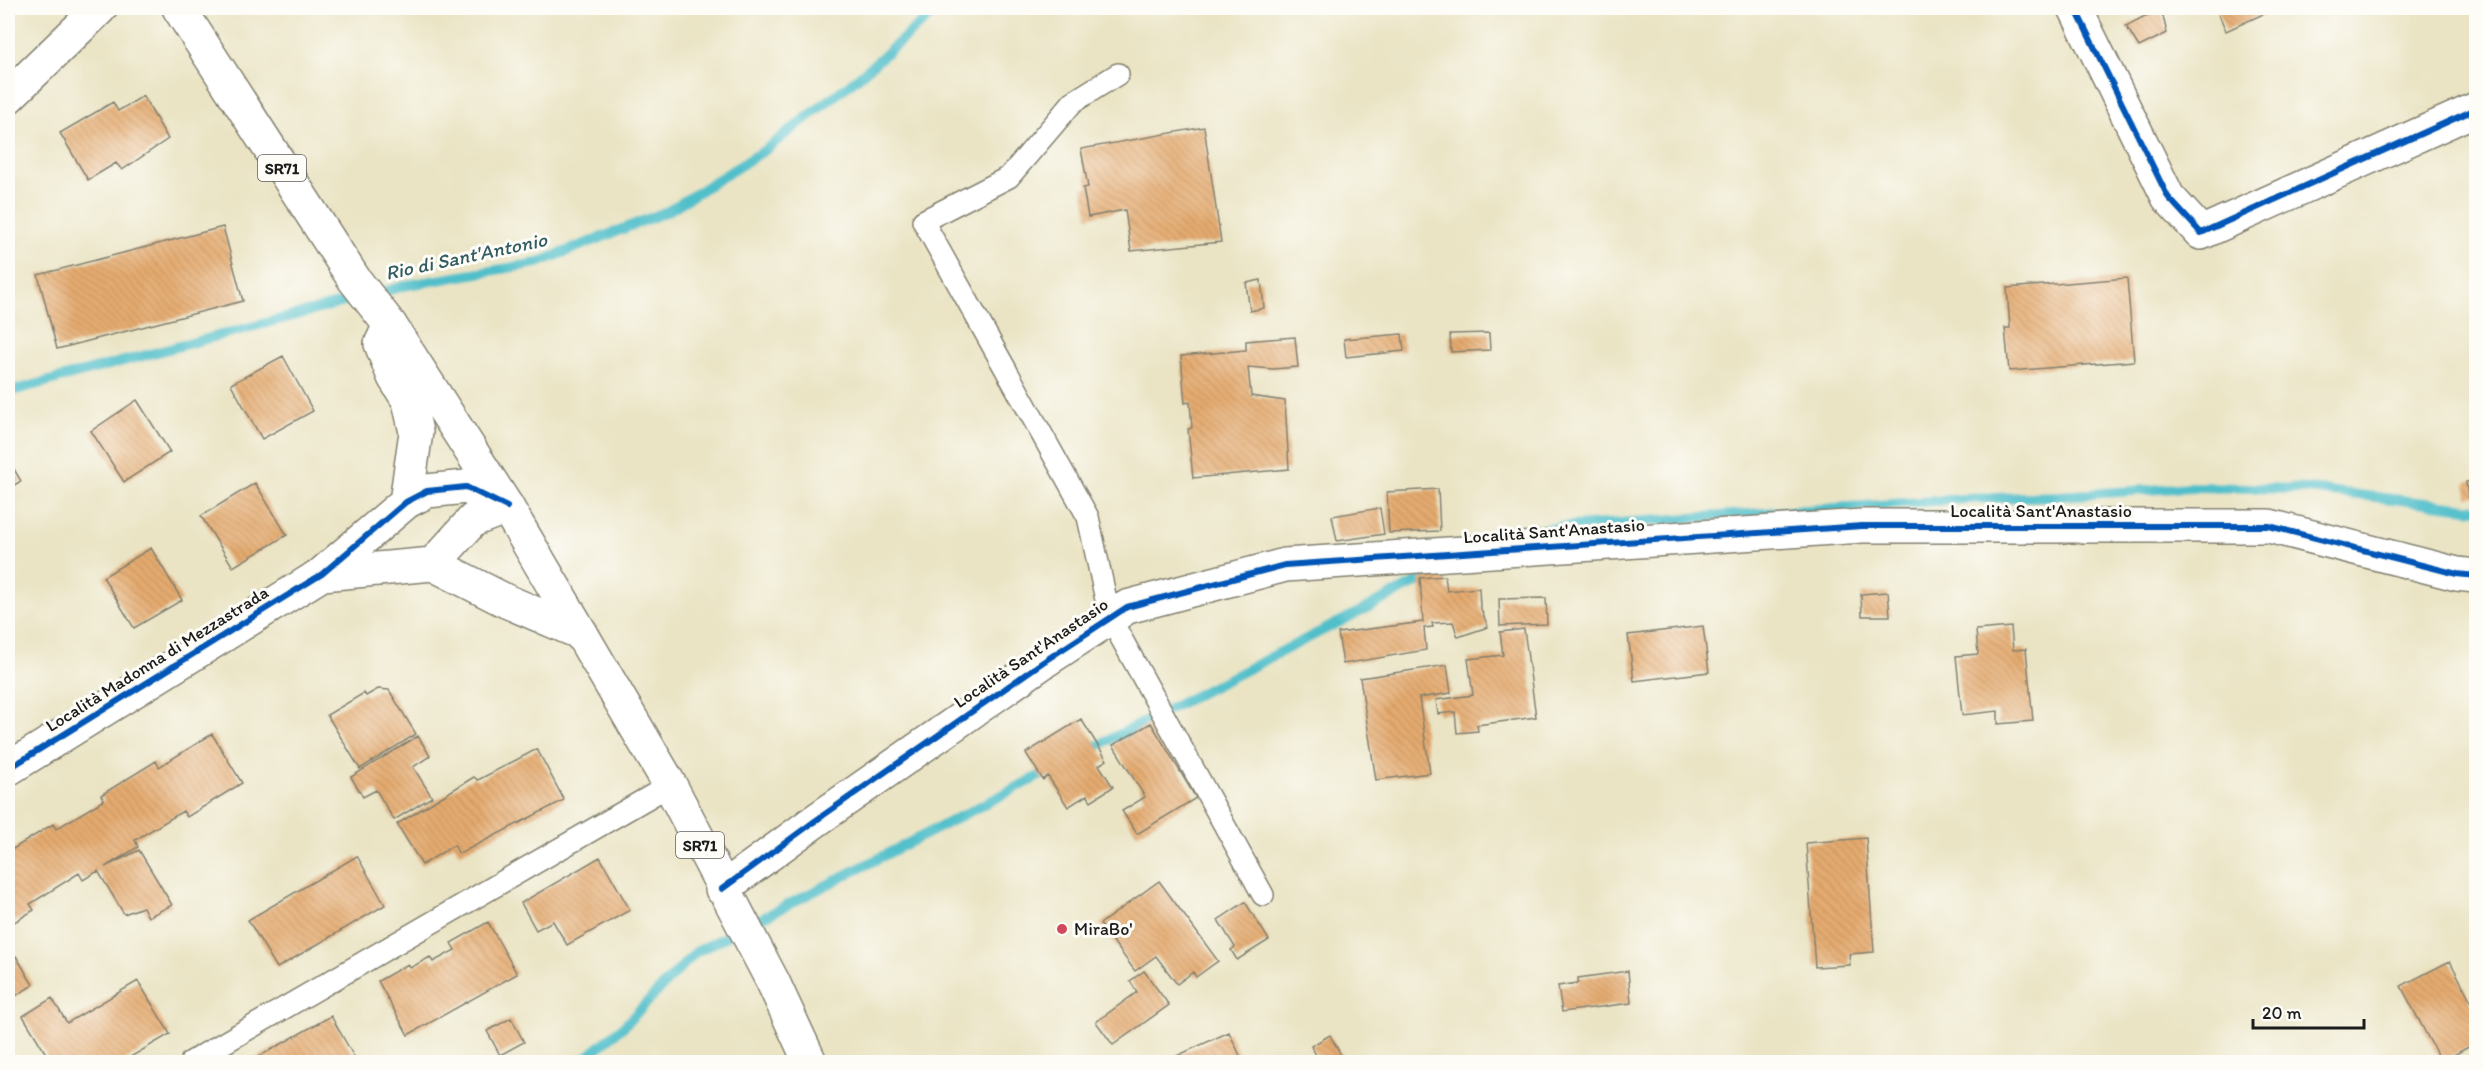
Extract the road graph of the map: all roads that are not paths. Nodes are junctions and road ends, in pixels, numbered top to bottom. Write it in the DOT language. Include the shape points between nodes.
graph roads {
  1 [pos="100,8"];
  2 [pos="178,8"];
  3 [pos="2075,8"];
  4 [pos="1118,74"];
  5 [pos="8,97"];
  6 [pos="2476,109"];
  7 [pos="390,325"];
  8 [pos="406,502"];
  9 [pos="507,507"];
  10 [pos="433,564"];
  11 [pos="321,574"];
  12 [pos="2476,576"];
  13 [pos="1110,618"];
  14 [pos="581,633"];
  15 [pos="8,770"];
  16 [pos="670,785"];
  17 [pos="722,889"];
  18 [pos="1263,895"];
  19 [pos="190,1062"];
  20 [pos="810,1062"];
  1 -- 5 [label="street"];
  2 -- 7 [label="street, SR71" via="354,279"];
  3 -- 6 [label="street" via="2168,197 2201,233"];
  4 -- 13 [label="lane" via="1073,102 1009,177 923,221 1088,517"];
  7 -- 8 [label="street" via="381,344 409,401 416,432"];
  7 -- 9 [label="street, SR71"];
  8 -- 9 [label="street, Località Madonna di Mezzastrada" via="427,492 466,487"];
  8 -- 11 [label="street, Località Madonna di Mezzastrada"];
  9 -- 10 [label="street" via="473,520"];
  9 -- 14 [label="street, SR71"];
  10 -- 11 [label="street"];
  10 -- 14 [label="street"];
  11 -- 15 [label="street, Località Madonna di Mezzastrada"];
  12 -- 13 [label="street, Località Sant'Anastasio" via="2269,526 1862,526 1286,565 1127,606"];
  13 -- 17 [label="street, Località Sant'Anastasio"];
  13 -- 18 [label="lane"];
  14 -- 16 [label="street, SR71"];
  16 -- 17 [label="street, SR71"];
  16 -- 19 [label="lane"];
  17 -- 20 [label="street, SR71" via="773,982"];
}
